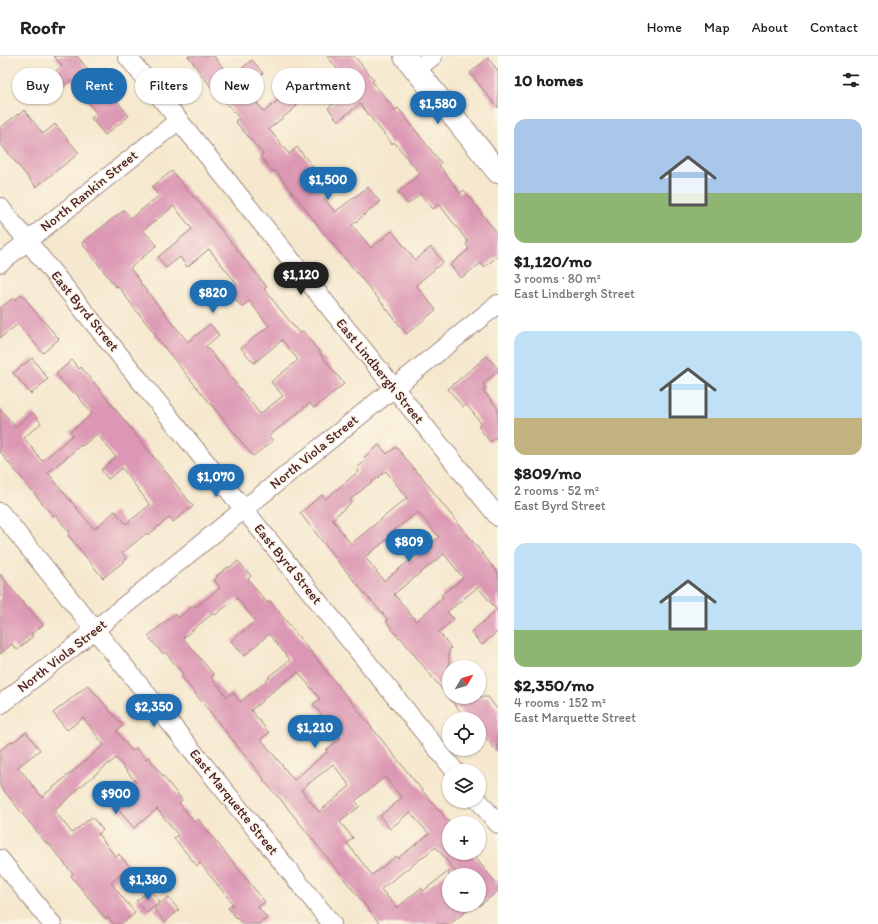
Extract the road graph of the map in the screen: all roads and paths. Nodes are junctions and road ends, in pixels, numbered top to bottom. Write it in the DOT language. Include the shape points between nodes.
graph roads {
  1 [pos="128,56"];
  2 [pos="433,56"];
  3 [pos="410,63"];
  4 [pos="179,120"];
  5 [pos="498,172"];
  6 [pos="0,206"];
  7 [pos="28,241"];
  8 [pos="0,263"];
  9 [pos="498,304"];
  10 [pos="394,389"];
  11 [pos="244,509"];
  12 [pos="0,512"];
  13 [pos="498,517"];
  14 [pos="94,630"];
  15 [pos="0,705"];
  16 [pos="449,764"];
  17 [pos="485,808"];
  18 [pos="498,824"];
  19 [pos="0,859"];
  20 [pos="52,924"];
  21 [pos="332,924"];
  1 -- 4 [label="street, East Lindbergh Street"];
  2 -- 3 [label="street"];
  3 -- 5 [label="street"];
  4 -- 7 [label="street, North Rankin Street"];
  4 -- 10 [label="street, East Lindbergh Street"];
  6 -- 7 [label="street, East Byrd Street"];
  7 -- 8 [label="street, North Rankin Street"];
  7 -- 11 [label="street, East Byrd Street"];
  9 -- 10 [label="street, North Viola Street"];
  10 -- 11 [label="street, North Viola Street"];
  10 -- 13 [label="street, East Lindbergh Street"];
  11 -- 14 [label="street, North Viola Street"];
  11 -- 16 [label="street, East Byrd Street"];
  12 -- 14 [label="street, East Marquette Street"];
  14 -- 15 [label="street, North Viola Street"];
  14 -- 21 [label="street, East Marquette Street"];
  17 -- 18 [label="street"];
  19 -- 20 [label="street"];
}
